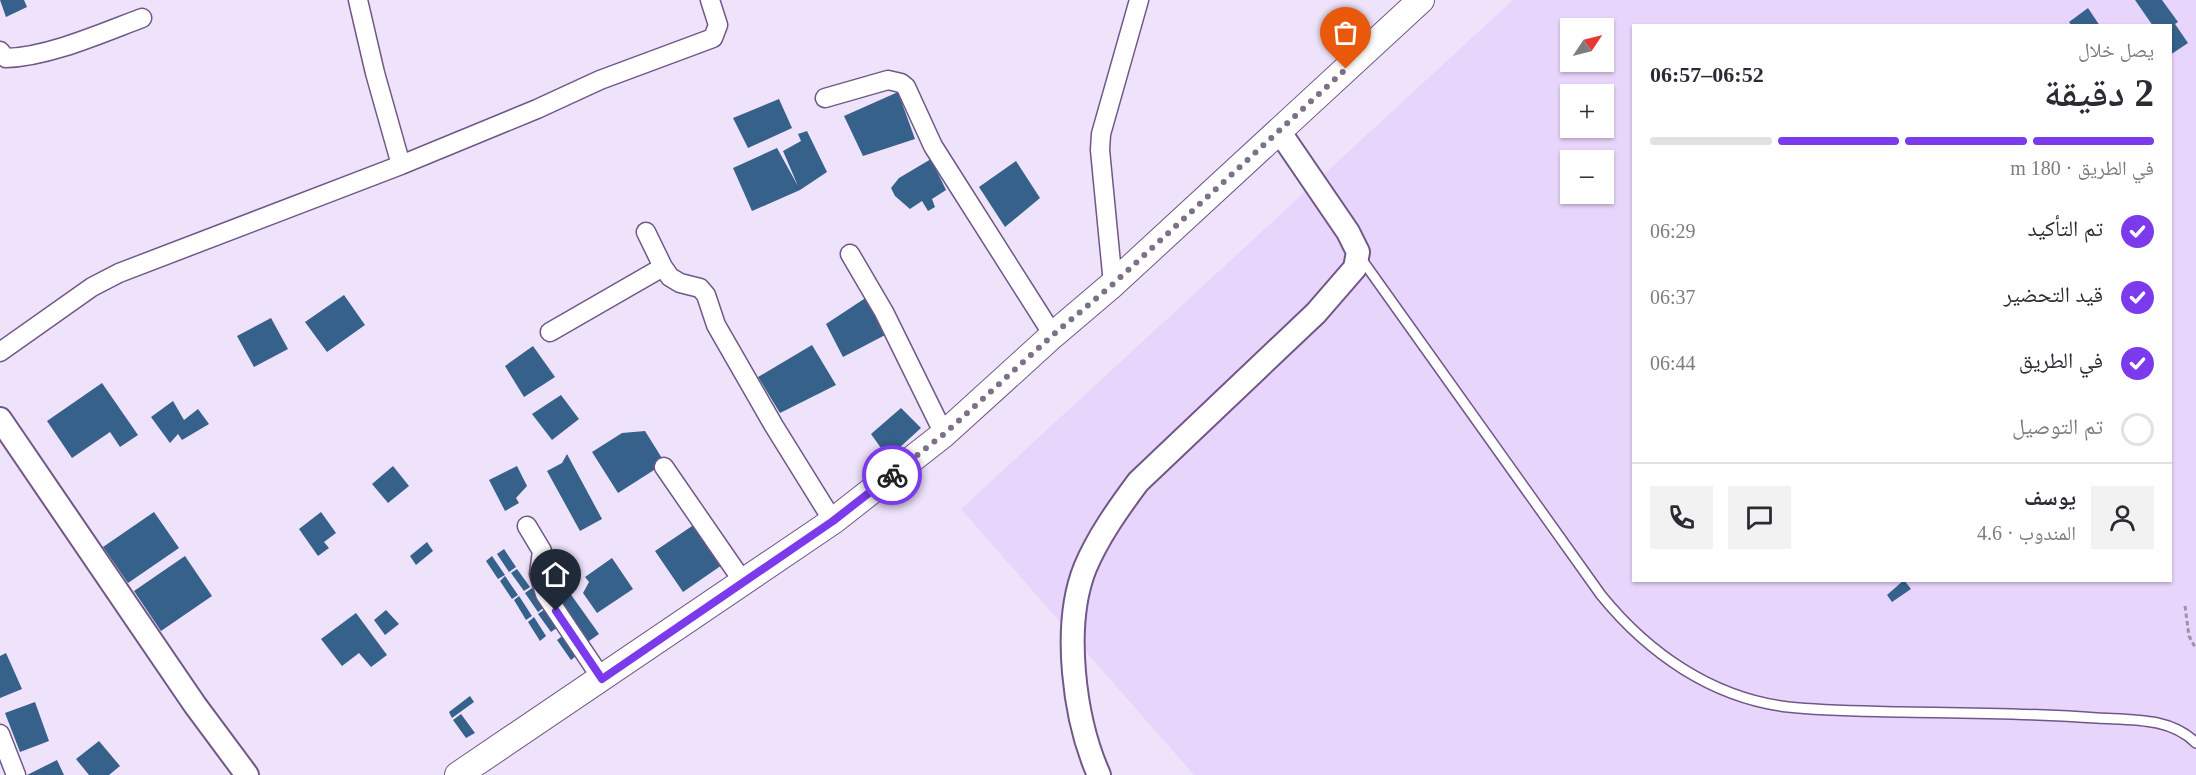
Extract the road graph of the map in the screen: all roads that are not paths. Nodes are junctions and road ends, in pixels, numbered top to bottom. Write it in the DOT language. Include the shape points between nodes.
graph roads {
  1 [pos="358,0"];
  2 [pos="710,0"];
  3 [pos="1139,0"];
  4 [pos="1421,0"];
  5 [pos="142,18"];
  6 [pos="0,51"];
  7 [pos="825,98"];
  8 [pos="1279,131"];
  9 [pos="401,165"];
  10 [pos="646,232"];
  11 [pos="1357,253"];
  12 [pos="850,254"];
  13 [pos="663,267"];
  14 [pos="1113,284"];
  15 [pos="550,332"];
  16 [pos="1053,335"];
  17 [pos="0,352"];
  18 [pos="0,420"];
  19 [pos="944,434"];
  20 [pos="664,467"];
  21 [pos="833,521"];
  22 [pos="526,526"];
  23 [pos="744,584"];
  24 [pos="602,679"];
  25 [pos="0,734"];
  26 [pos="2196,743"];
  27 [pos="16,775"];
  28 [pos="247,775"];
  29 [pos="458,775"];
  30 [pos="1099,775"];
  1 -- 9 [label="street"];
  2 -- 9 [label="street" via="718,26 713,38 600,80"];
  3 -- 14 [label="street" via="1101,134"];
  4 -- 8 [label="main road"];
  5 -- 6 [label="street" via="18,58 6,58"];
  7 -- 16 [label="street" via="888,80 906,87 933,146"];
  8 -- 11 [label="street" via="1348,232"];
  8 -- 14 [label="main road"];
  9 -- 17 [label="street" via="119,273 92,287"];
  10 -- 13 [label="street"];
  11 -- 26 [label="lane" via="1601,595 1636,634 1678,666 1719,688 1786,706 2152,722 2172,727"];
  11 -- 30 [label="street" via="1355,268 1316,313 1138,482 1101,537 1085,570 1074,608 1074,681 1082,726"];
  12 -- 19 [label="street" via="884,312"];
  13 -- 15 [label="street"];
  13 -- 21 [label="street" via="675,281 700,288 706,294 716,326"];
  14 -- 16 [label="main road"];
  16 -- 19 [label="main road"];
  18 -- 28 [label="street"];
  19 -- 21 [label="main road"];
  20 -- 23 [label="street"];
  21 -- 23 [label="main road"];
  22 -- 24 [label="street" via="542,551 539,574 545,594"];
  23 -- 24 [label="main road"];
  24 -- 29 [label="main road"];
  25 -- 27 [label="street"];
}
